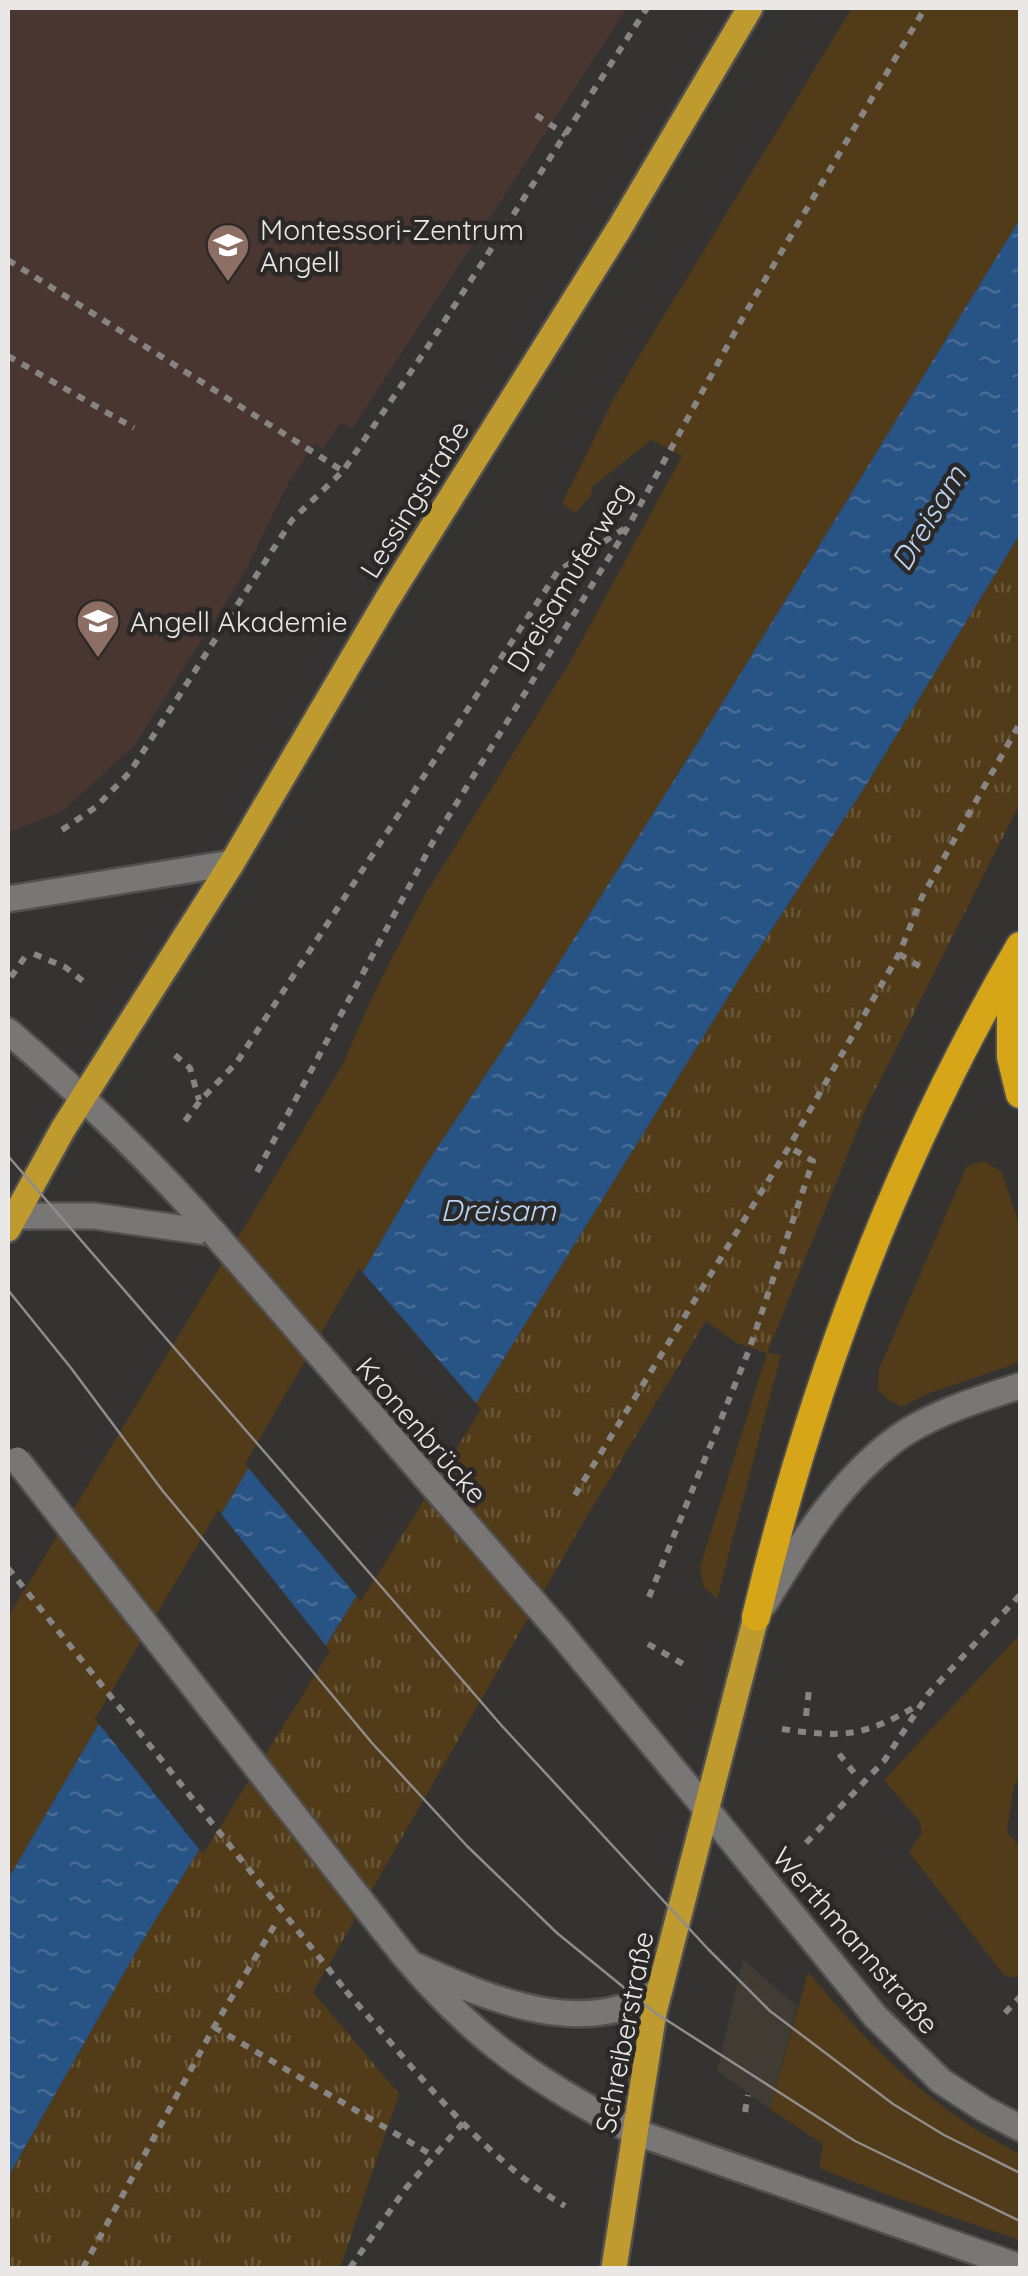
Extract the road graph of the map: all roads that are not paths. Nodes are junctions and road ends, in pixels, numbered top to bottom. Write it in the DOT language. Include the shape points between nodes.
graph roads {
  1 [pos="750,8"];
  2 [pos="232,863"];
  3 [pos="8,900"];
  4 [pos="1016,954"];
  5 [pos="8,1031"];
  6 [pos="1020,1094"];
  7 [pos="84,1096"];
  8 [pos="11,1222"];
  9 [pos="214,1233"];
  10 [pos="1020,1386"];
  11 [pos="12,1454"];
  12 [pos="756,1617"];
  13 [pos="707,1810"];
  14 [pos="407,1962"];
  15 [pos="660,1990"];
  16 [pos="1020,2128"];
  17 [pos="636,2132"];
  18 [pos="1020,2267"];
  19 [pos="614,2268"];
  1 -- 2 [label="main road, Lessingstraße"];
  2 -- 3 [label="main road"];
  2 -- 7 [label="main road, Lessingstraße"];
  4 -- 6 [label="highway" via="1011,1058"];
  4 -- 12 [label="highway" via="868,1254 794,1470"];
  5 -- 7 [label="main road, Kronenbrücke"];
  7 -- 8 [label="main road, Lessingstraße"];
  7 -- 9 [label="main road, Kronenbrücke"];
  8 -- 9 [label="main road" via="94,1216"];
  9 -- 13 [label="main road, Kronenbrücke, bridge"];
  10 -- 12 [label="main road" via="958,1406 888,1445 814,1523"];
  11 -- 14 [label="main road, bridge"];
  12 -- 13 [label="main road, Schreiberstraße"];
  13 -- 15 [label="main road, Schreiberstraße"];
  13 -- 16 [label="main road, Werthmannstraße" via="875,2016 940,2081"];
  14 -- 15 [label="main road" via="558,2014 612,2012"];
  14 -- 17 [label="main road" via="509,2059 570,2100"];
  15 -- 17 [label="main road, Schreiberstraße"];
  17 -- 18 [label="main road"];
  17 -- 19 [label="main road, Schreiberstraße"];
}
